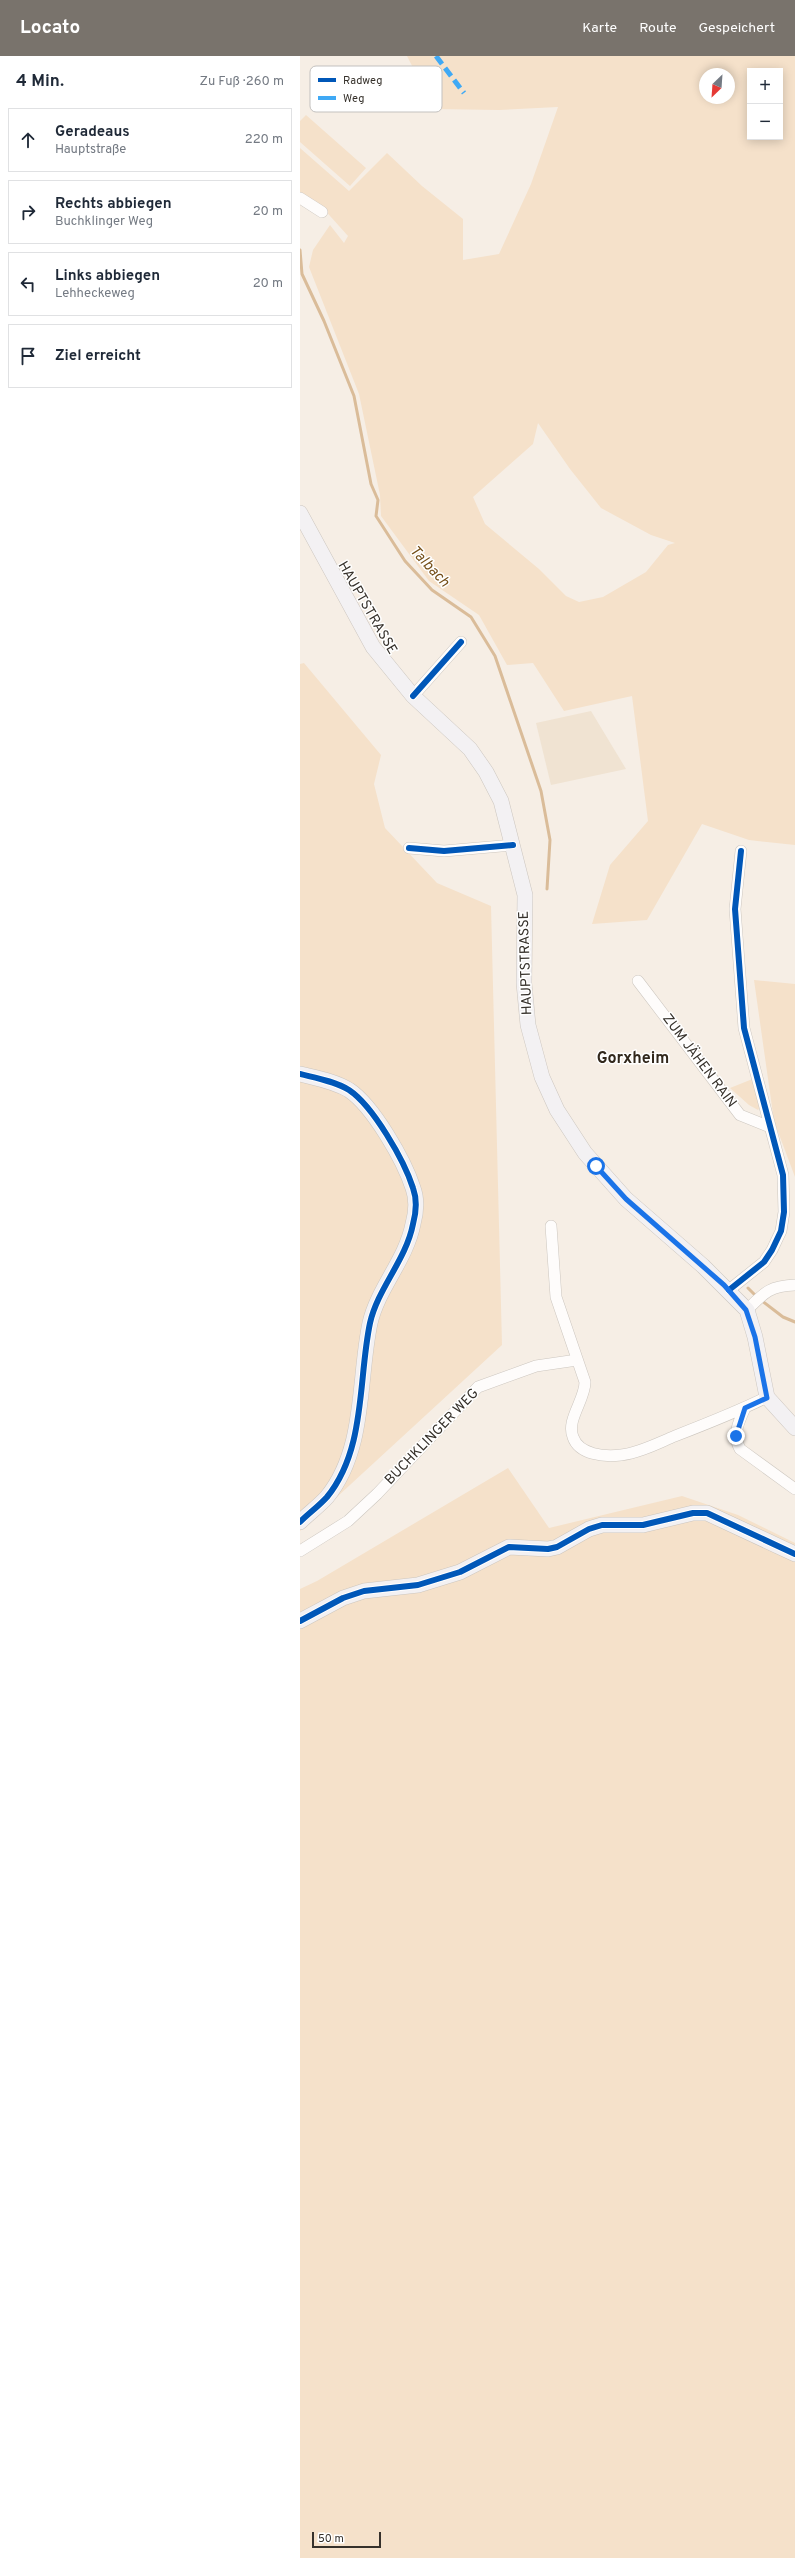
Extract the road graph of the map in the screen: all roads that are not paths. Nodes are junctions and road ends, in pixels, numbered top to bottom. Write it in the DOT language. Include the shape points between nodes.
graph roads {
  1 [pos="300,198"];
  2 [pos="322,212"];
  3 [pos="300,513"];
  4 [pos="461,642"];
  5 [pos="413,696"];
  6 [pos="513,845"];
  7 [pos="409,848"];
  8 [pos="741,850"];
  9 [pos="638,981"];
  10 [pos="300,1074"];
  11 [pos="770,1127"];
  12 [pos="551,1226"];
  13 [pos="795,1285"];
  14 [pos="729,1290"];
  15 [pos="755,1302"];
  16 [pos="577,1360"];
  17 [pos="767,1398"];
  18 [pos="745,1408"];
  19 [pos="795,1428"];
  20 [pos="795,1489"];
  21 [pos="300,1522"];
  22 [pos="300,1551"];
  23 [pos="795,1554"];
  24 [pos="300,1621"];
  1 -- 2 [label="street"];
  3 -- 5 [label="main road, HAUPTSTRASSE" via="373,646"];
  4 -- 5 [label="street"];
  5 -- 6 [label="main road, HAUPTSTRASSE" via="470,749 486,772 501,801"];
  6 -- 7 [label="street" via="444,851"];
  6 -- 14 [label="main road, HAUPTSTRASSE" via="525,895 524,983 528,1025 542,1077 557,1110 585,1153 626,1199"];
  8 -- 11 [label="street" via="735,909 744,1028"];
  9 -- 11 [label="street, ZUM JÄHEN RAIN" via="740,1115"];
  10 -- 21 [label="main road" via="348,1090 367,1108 401,1161 414,1189 416,1207 413,1225 398,1266 372,1316 356,1429 347,1462 326,1497"];
  11 -- 14 [label="street" via="783,1175 784,1212 780,1231 764,1262"];
  12 -- 16 [label="street" via="556,1297"];
  13 -- 15 [label="street" via="777,1286"];
  14 -- 15 [label="main road, HAUPTSTRASSE"];
  15 -- 17 [label="main road, HAUPTSTRASSE" via="755,1337"];
  16 -- 18 [label="street" via="585,1387 571,1430 576,1443 592,1453 615,1455 640,1450"];
  16 -- 22 [label="street, BUCHKLINGER WEG" via="531,1367 478,1387 377,1494 348,1521"];
  17 -- 18 [label="street"];
  17 -- 19 [label="main road"];
  18 -- 20 [label="street" via="737,1430 740,1449"];
  23 -- 24 [label="main road" via="707,1513 693,1513 643,1525 602,1525 589,1529 557,1547 509,1547 460,1572 418,1585 364,1591 343,1598"];
}
